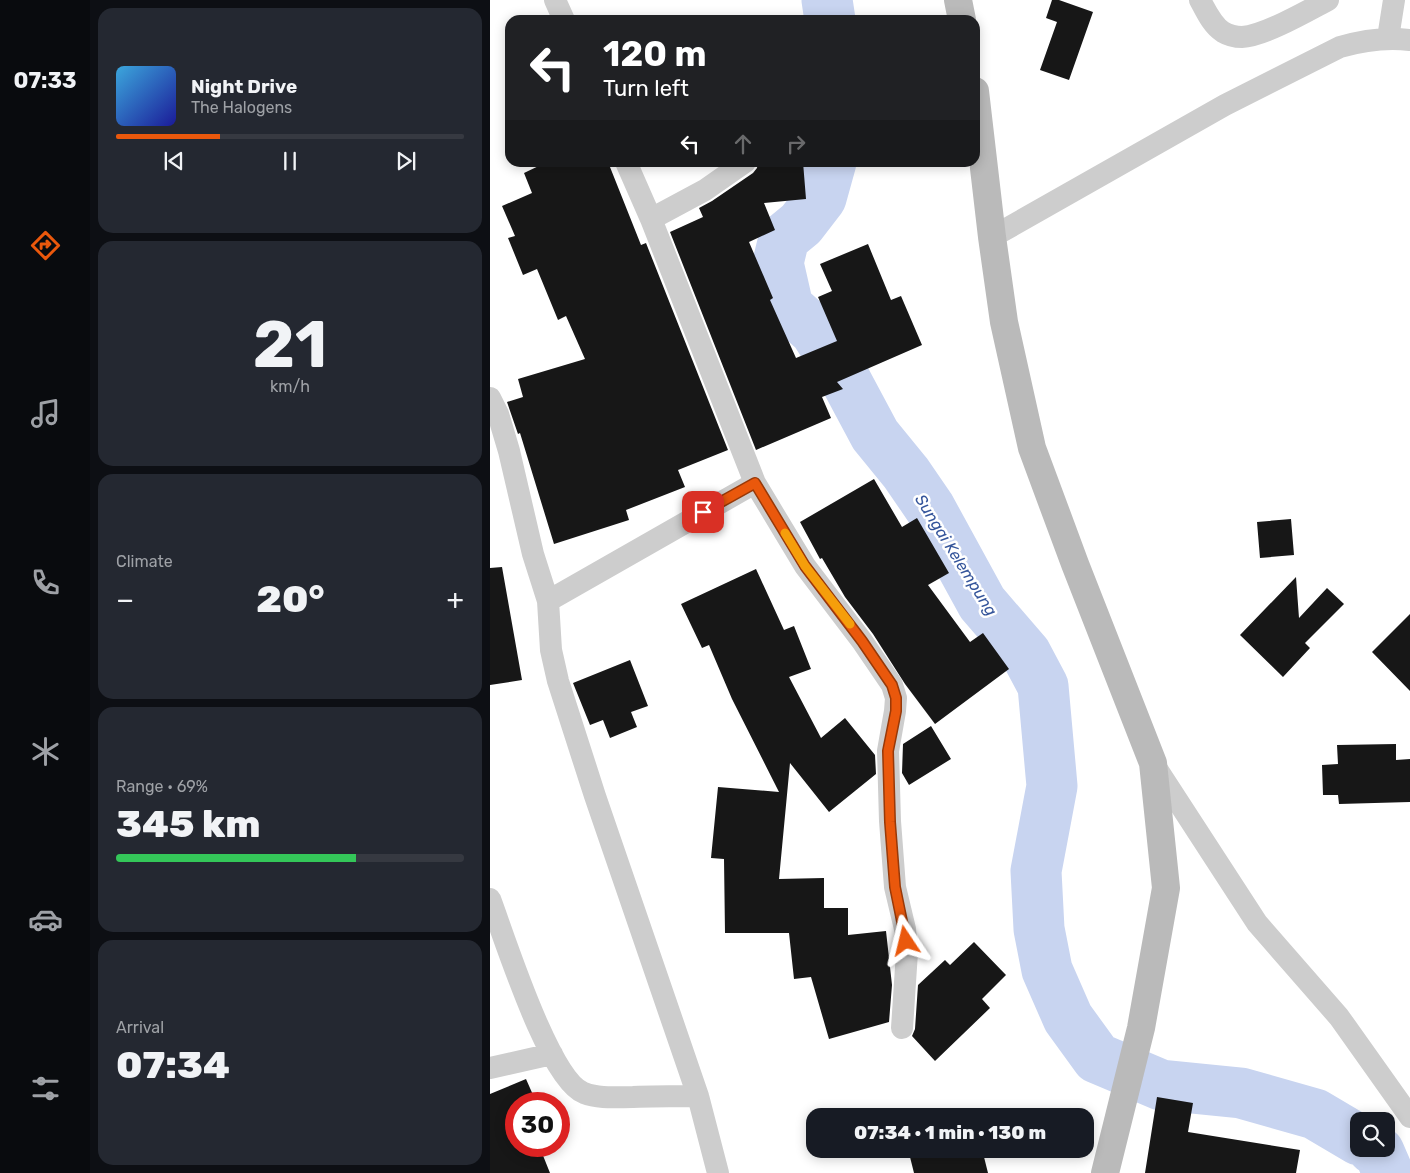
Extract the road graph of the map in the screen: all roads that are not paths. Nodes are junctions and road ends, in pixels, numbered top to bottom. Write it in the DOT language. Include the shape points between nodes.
graph roads {
  1 [pos="555,0"];
  2 [pos="958,0"];
  3 [pos="1200,0"];
  4 [pos="1328,0"];
  5 [pos="1394,0"];
  6 [pos="562,15"];
  7 [pos="961,15"];
  8 [pos="1399,39"];
  9 [pos="980,134"];
  10 [pos="628,167"];
  11 [pos="738,167"];
  12 [pos="651,219"];
  13 [pos="992,237"];
  14 [pos="490,398"];
  15 [pos="755,483"];
  16 [pos="548,600"];
  17 [pos="1153,763"];
  18 [pos="490,899"];
  19 [pos="902,1028"];
  20 [pos="552,1054"];
  21 [pos="490,1068"];
  22 [pos="698,1096"];
  23 [pos="1410,1116"];
  24 [pos="718,1173"];
  25 [pos="1105,1173"];
  1 -- 6 [label="street"];
  2 -- 7 [label="main road"];
  3 -- 4 [label="street" via="1222,31 1241,37 1290,20"];
  5 -- 8 [label="street"];
  8 -- 13 [label="street" via="1340,47 1225,105"];
  9 -- 13 [label="main road"];
  10 -- 12 [label="street"];
  11 -- 12 [label="street" via="705,190"];
  12 -- 15 [label="street"];
  13 -- 17 [label="main road" via="1004,322 1032,448"];
  14 -- 16 [label="street" via="509,451"];
  15 -- 16 [label="street"];
  15 -- 19 [label="street" via="805,566 892,685 896,698 888,751 895,887 907,952"];
  16 -- 22 [label="street" via="551,650 558,681"];
  17 -- 23 [label="street" via="1257,923 1339,1016"];
  17 -- 25 [label="main road" via="1166,888 1141,1028"];
  18 -- 20 [label="street" via="531,1012"];
  20 -- 21 [label="street"];
  20 -- 22 [label="street" via="569,1083 582,1093 599,1097"];
  22 -- 24 [label="street"];
}
